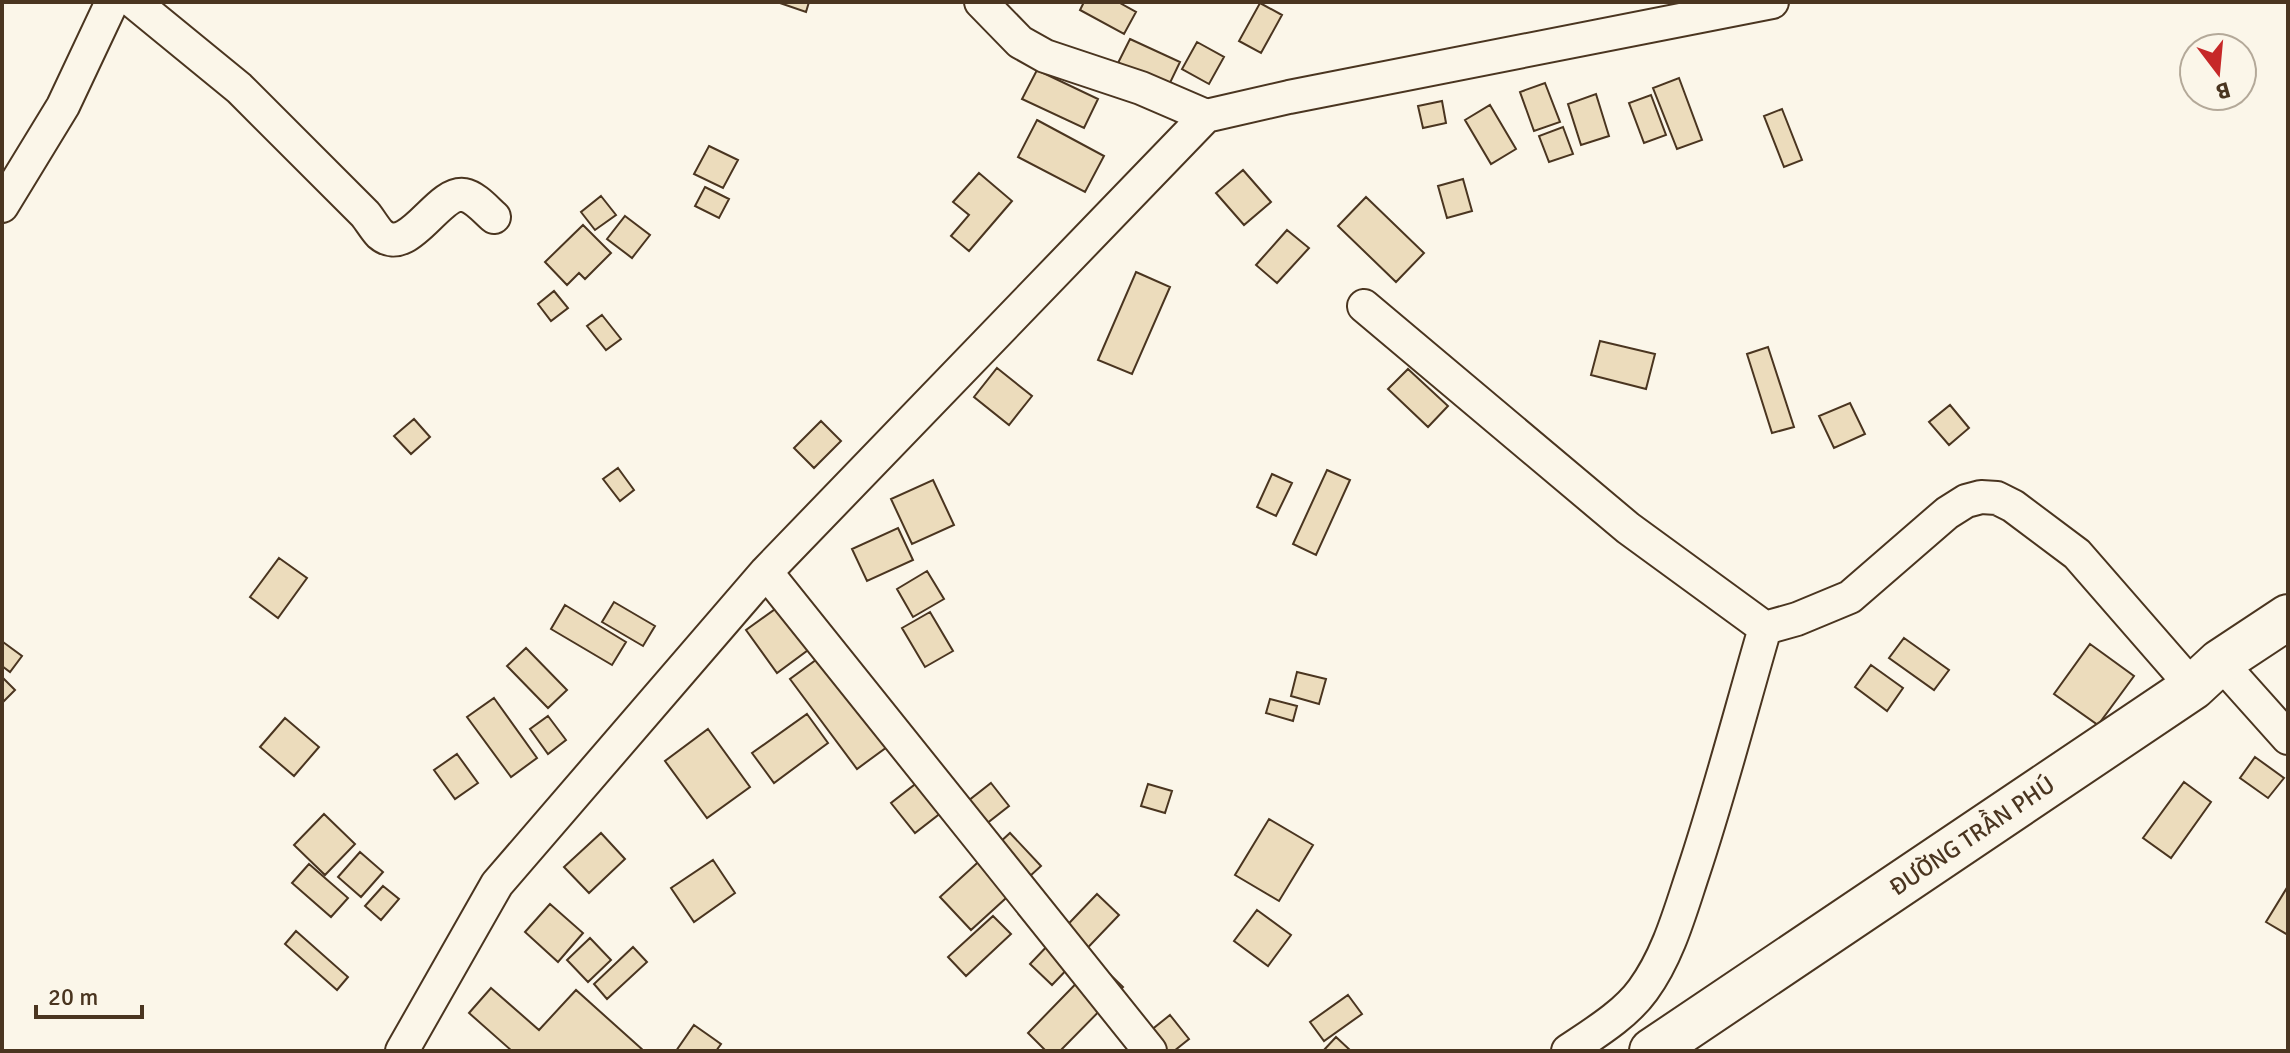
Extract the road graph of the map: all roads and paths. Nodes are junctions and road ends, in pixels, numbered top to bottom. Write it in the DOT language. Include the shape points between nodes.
graph roads {
  1 [pos="112,2"];
  2 [pos="134,2"];
  3 [pos="981,2"];
  4 [pos="1772,2"];
  5 [pos="1206,116"];
  6 [pos="2,206"];
  7 [pos="494,217"];
  8 [pos="1364,306"];
  9 [pos="766,572"];
  10 [pos="2288,617"];
  11 [pos="1765,628"];
  12 [pos="2206,674"];
  13 [pos="2288,738"];
  14 [pos="402,1051"];
  15 [pos="1150,1051"];
  16 [pos="1568,1051"];
  17 [pos="1652,1051"];
  1 -- 6 [label="street" via="63,106"];
  2 -- 7 [label="street" via="239,88 381,235 408,235 451,198 462,195"];
  3 -- 5 [label="street" via="1020,42 1045,56"];
  4 -- 5 [label="street"];
  5 -- 9 [label="street"];
  8 -- 11 [label="street" via="1628,528"];
  9 -- 14 [label="street" via="497,884"];
  9 -- 15 [label="street"];
  10 -- 12 [label="main road, ĐƯỜNG TRẦN PHÚ"];
  11 -- 12 [label="street" via="1850,597 1947,513 1966,501 1997,498 2077,554"];
  11 -- 16 [label="street" via="1709,824 1661,958 1643,992"];
  12 -- 13 [label="street"];
  12 -- 17 [label="main road, ĐƯỜNG TRẦN PHÚ"];
}
